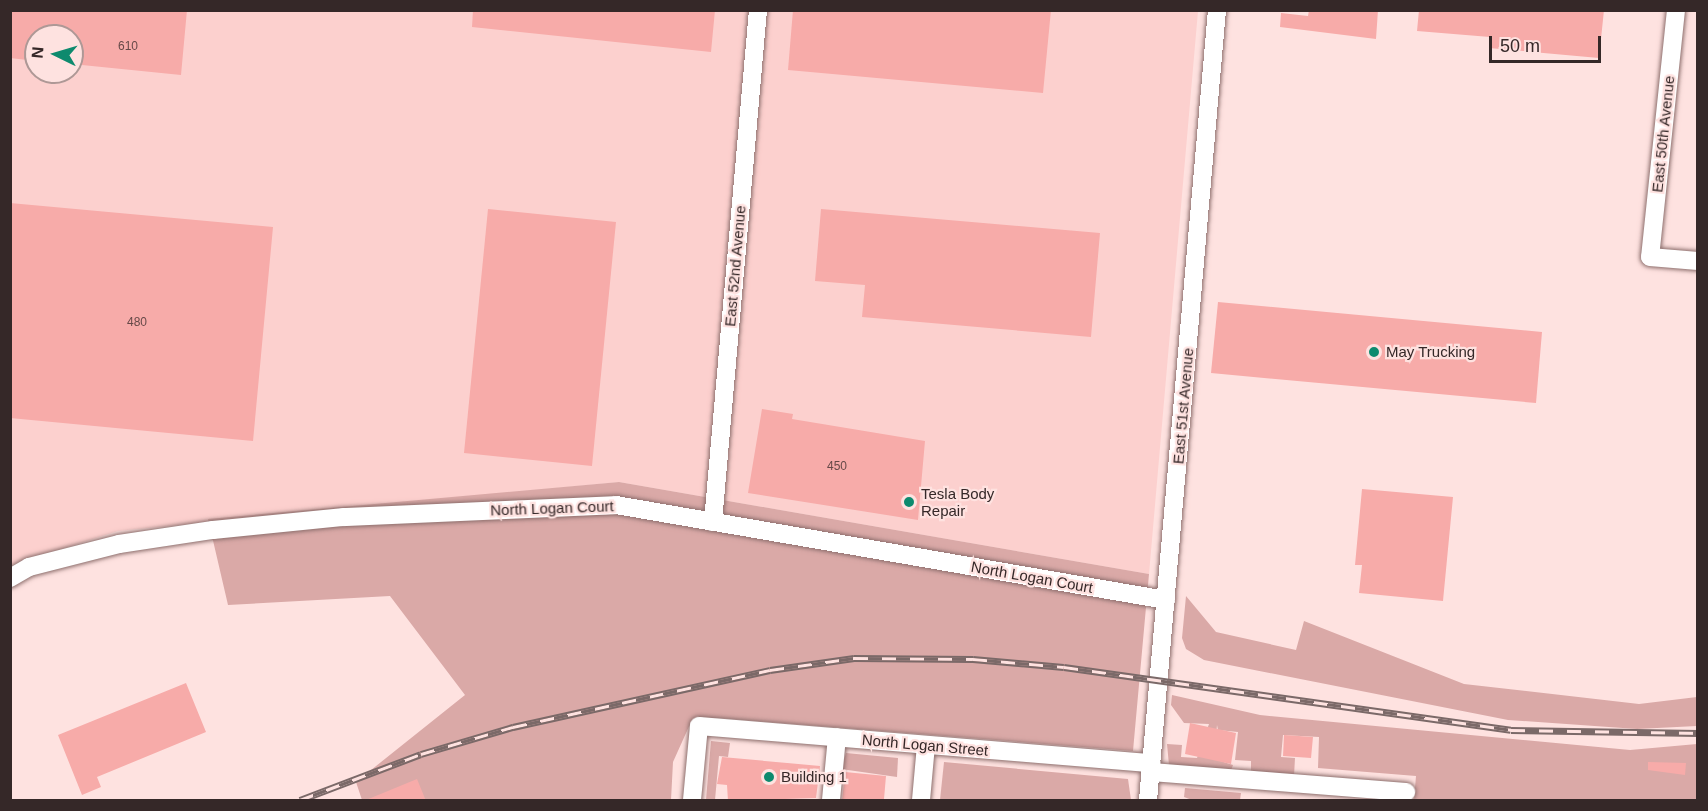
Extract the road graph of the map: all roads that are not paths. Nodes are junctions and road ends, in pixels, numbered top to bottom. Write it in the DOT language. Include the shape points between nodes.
graph roads {
  1 [pos="758,10"];
  2 [pos="1216,10"];
  3 [pos="1676,10"];
  4 [pos="1698,261"];
  5 [pos="712,522"];
  6 [pos="10,578"];
  7 [pos="1166,600"];
  8 [pos="837,737"];
  9 [pos="926,745"];
  10 [pos="1151,768"];
  11 [pos="1406,792"];
  12 [pos="692,801"];
  13 [pos="831,801"];
  14 [pos="921,801"];
  15 [pos="1148,801"];
  1 -- 5 [label="street, East 52nd Avenue"];
  2 -- 7 [label="street, East 51st Avenue"];
  3 -- 4 [label="street, East 50th Avenue" via="1650,257"];
  5 -- 6 [label="street, North Logan Court" via="616,505 344,517 119,544 29,567"];
  5 -- 7 [label="street, North Logan Court"];
  7 -- 10 [label="street, East 51st Avenue"];
  8 -- 9 [label="street, North Logan Street"];
  8 -- 12 [label="street, North Logan Street" via="699,726"];
  8 -- 13 [label="street"];
  9 -- 10 [label="street, North Logan Street"];
  9 -- 14 [label="street"];
  10 -- 11 [label="street, North Logan Street"];
  10 -- 15 [label="street, East 51st Avenue"];
}
